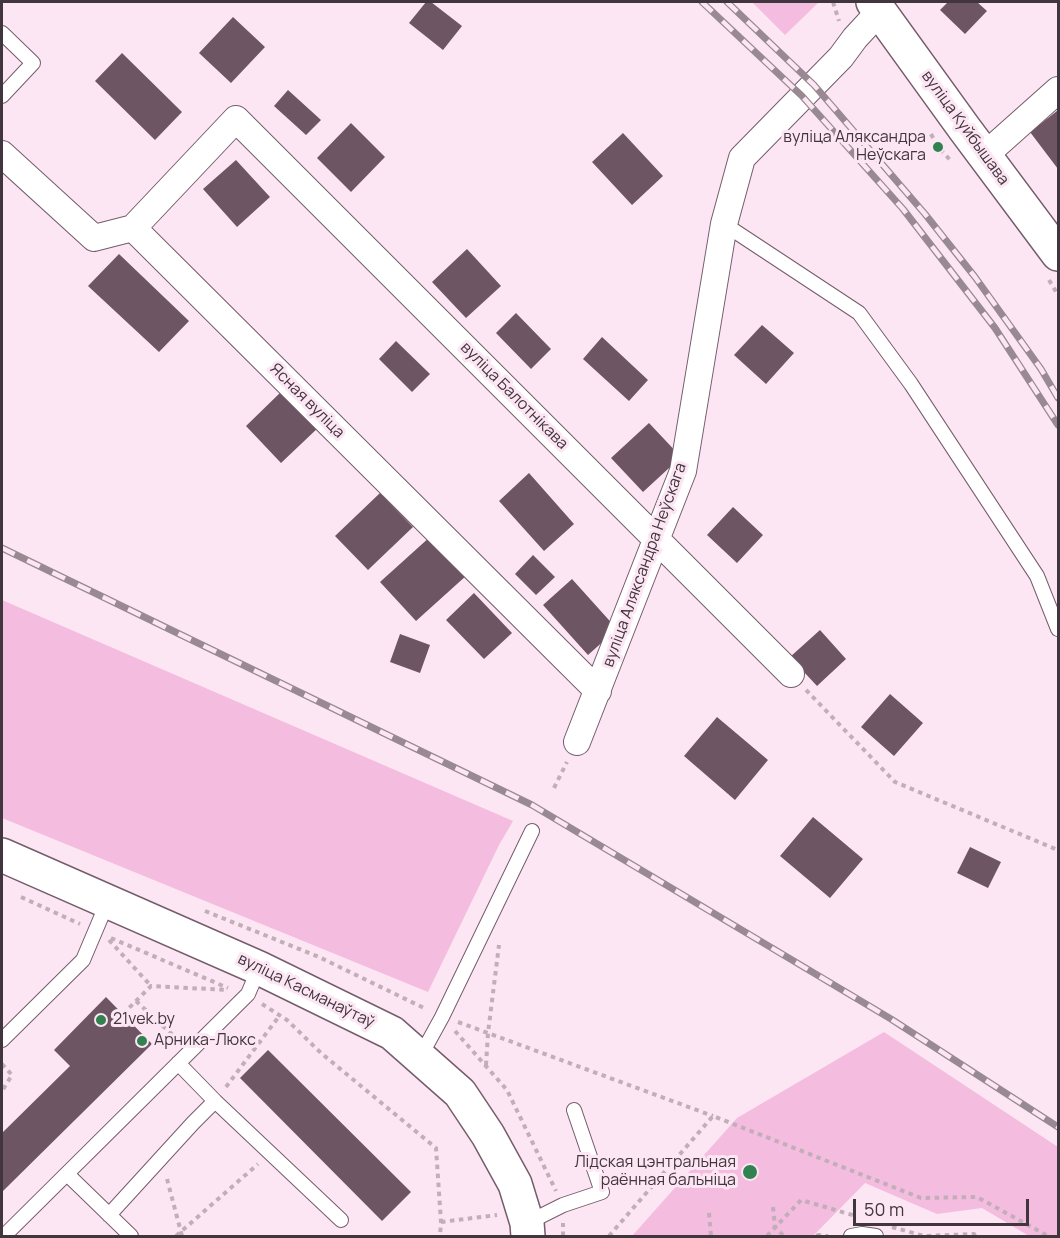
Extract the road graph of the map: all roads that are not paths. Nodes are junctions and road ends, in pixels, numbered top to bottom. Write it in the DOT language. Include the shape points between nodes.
graph roads {
  1 [pos="877,6"];
  2 [pos="2,33"];
  3 [pos="1059,90"];
  4 [pos="2,96"];
  5 [pos="2,154"];
  6 [pos="985,155"];
  7 [pos="724,224"];
  8 [pos="133,228"];
  9 [pos="1059,254"];
  10 [pos="656,538"];
  11 [pos="1059,629"];
  12 [pos="791,674"];
  13 [pos="598,691"];
  14 [pos="577,742"];
  15 [pos="532,831"];
  16 [pos="2,855"];
  17 [pos="108,901"];
  18 [pos="253,981"];
  19 [pos="2,1040"];
  20 [pos="420,1057"];
  21 [pos="178,1063"];
  22 [pos="215,1101"];
  23 [pos="574,1110"];
  24 [pos="67,1174"];
  25 [pos="109,1215"];
  26 [pos="341,1220"];
  27 [pos="526,1223"];
  28 [pos="4,1236"];
  29 [pos="131,1236"];
  30 [pos="851,1236"];
  31 [pos="876,1236"];
  1 -- 6 [label="main road, вуліца Куйбышава"];
  1 -- 7 [label="street, вуліца Аляксандра Неўскага" via="841,57 742,158"];
  2 -- 4 [label="lane" via="33,63"];
  3 -- 6 [label="street"];
  5 -- 8 [label="street" via="94,238"];
  6 -- 9 [label="main road, вуліца Куйбышава"];
  7 -- 10 [label="street, вуліца Аляксандра Неўскага" via="683,471"];
  7 -- 11 [label="lane" via="859,313 911,384 1037,576"];
  8 -- 10 [label="street, вуліца Балотнікава" via="236,119"];
  8 -- 13 [label="street, Ясная вуліца"];
  10 -- 12 [label="street, вуліца Балотнікава"];
  10 -- 13 [label="street, вуліца Аляксандра Неўскага"];
  13 -- 14 [label="street, вуліца Аляксандра Неўскага"];
  15 -- 20 [label="lane"];
  16 -- 17 [label="main road, вуліца Касманаўтаў"];
  17 -- 18 [label="main road, вуліца Касманаўтаў"];
  17 -- 19 [label="lane" via="83,960"];
  18 -- 20 [label="main road, вуліца Касманаўтаў" via="392,1033"];
  18 -- 21 [label="lane"];
  20 -- 27 [label="main road, вуліца Касманаўтаў" via="460,1093 488,1135 515,1184"];
  21 -- 22 [label="lane"];
  21 -- 24 [label="lane"];
  22 -- 25 [label="lane"];
  22 -- 26 [label="lane"];
  23 -- 27 [label="lane" via="602,1192"];
  24 -- 25 [label="lane"];
  24 -- 28 [label="lane"];
  25 -- 29 [label="lane"];
  30 -- 31 [label="lane"];
}
